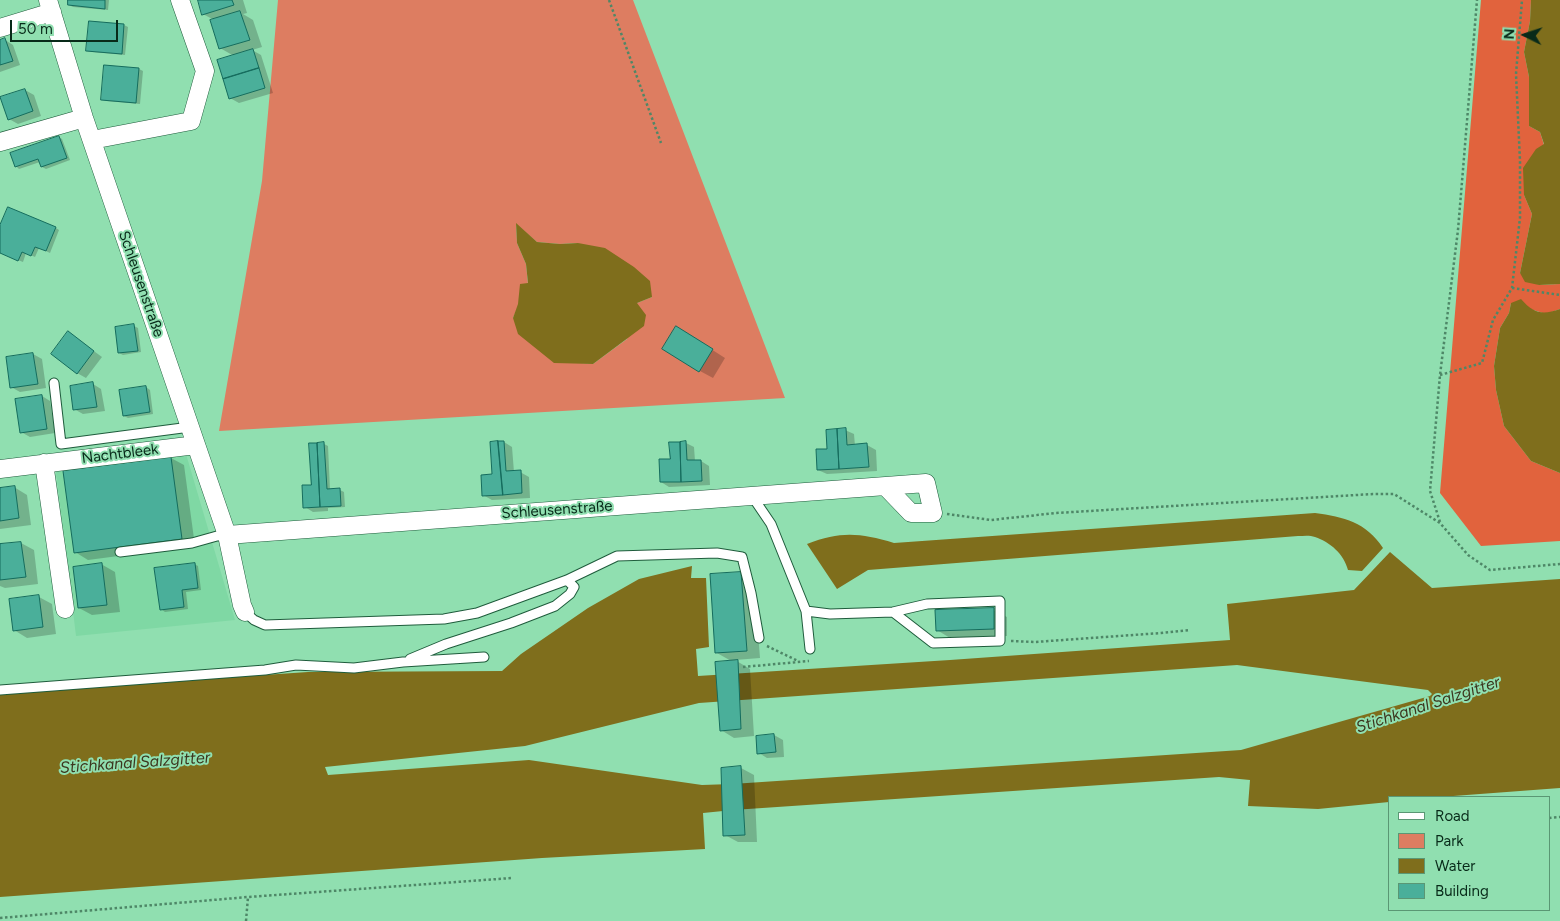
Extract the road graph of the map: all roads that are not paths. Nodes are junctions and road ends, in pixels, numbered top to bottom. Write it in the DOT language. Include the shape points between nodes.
graph roads {
  1 [pos="180,0"];
  2 [pos="50,6"];
  3 [pos="0,28"];
  4 [pos="84,118"];
  5 [pos="92,140"];
  6 [pos="0,142"];
  7 [pos="54,383"];
  8 [pos="190,427"];
  9 [pos="196,446"];
  10 [pos="44,463"];
  11 [pos="0,469"];
  12 [pos="886,487"];
  13 [pos="752,496"];
  14 [pos="227,535"];
  15 [pos="120,552"];
  16 [pos="568,580"];
  17 [pos="65,609"];
  18 [pos="806,611"];
  19 [pos="245,612"];
  20 [pos="894,612"];
  21 [pos="758,638"];
  22 [pos="810,649"];
  23 [pos="484,657"];
  24 [pos="403,662"];
  25 [pos="0,690"];
  1 -- 5 [label="street" via="205,71 191,121"];
  2 -- 3 [label="street, Schleusenstraße"];
  2 -- 4 [label="street, Schleusenstraße"];
  4 -- 5 [label="street, Schleusenstraße"];
  4 -- 6 [label="street"];
  5 -- 8 [label="street, Schleusenstraße"];
  7 -- 8 [label="lane" via="61,444"];
  8 -- 9 [label="street, Schleusenstraße"];
  9 -- 10 [label="street, Nachtbleek"];
  9 -- 14 [label="street, Schleusenstraße"];
  10 -- 11 [label="street, Nachtbleek"];
  10 -- 17 [label="street"];
  12 -- 12 [label="street, Schleusenstraße" via="911,513 933,512 926,483"];
  12 -- 13 [label="street, Schleusenstraße"];
  13 -- 14 [label="street, Schleusenstraße"];
  13 -- 18 [label="lane" via="771,524"];
  14 -- 15 [label="lane"];
  14 -- 19 [label="street, Schleusenstraße"];
  16 -- 19 [label="lane" via="477,613 444,619 265,625"];
  16 -- 21 [label="lane" via="617,556 717,553 742,557"];
  16 -- 24 [label="lane" via="574,587 555,606"];
  18 -- 20 [label="lane" via="830,614"];
  18 -- 22 [label="lane"];
  20 -- 20 [label="lane" via="928,604 1000,601 1000,641 934,643"];
  23 -- 24 [label="lane"];
  24 -- 25 [label="lane" via="354,668 296,665"];
}
